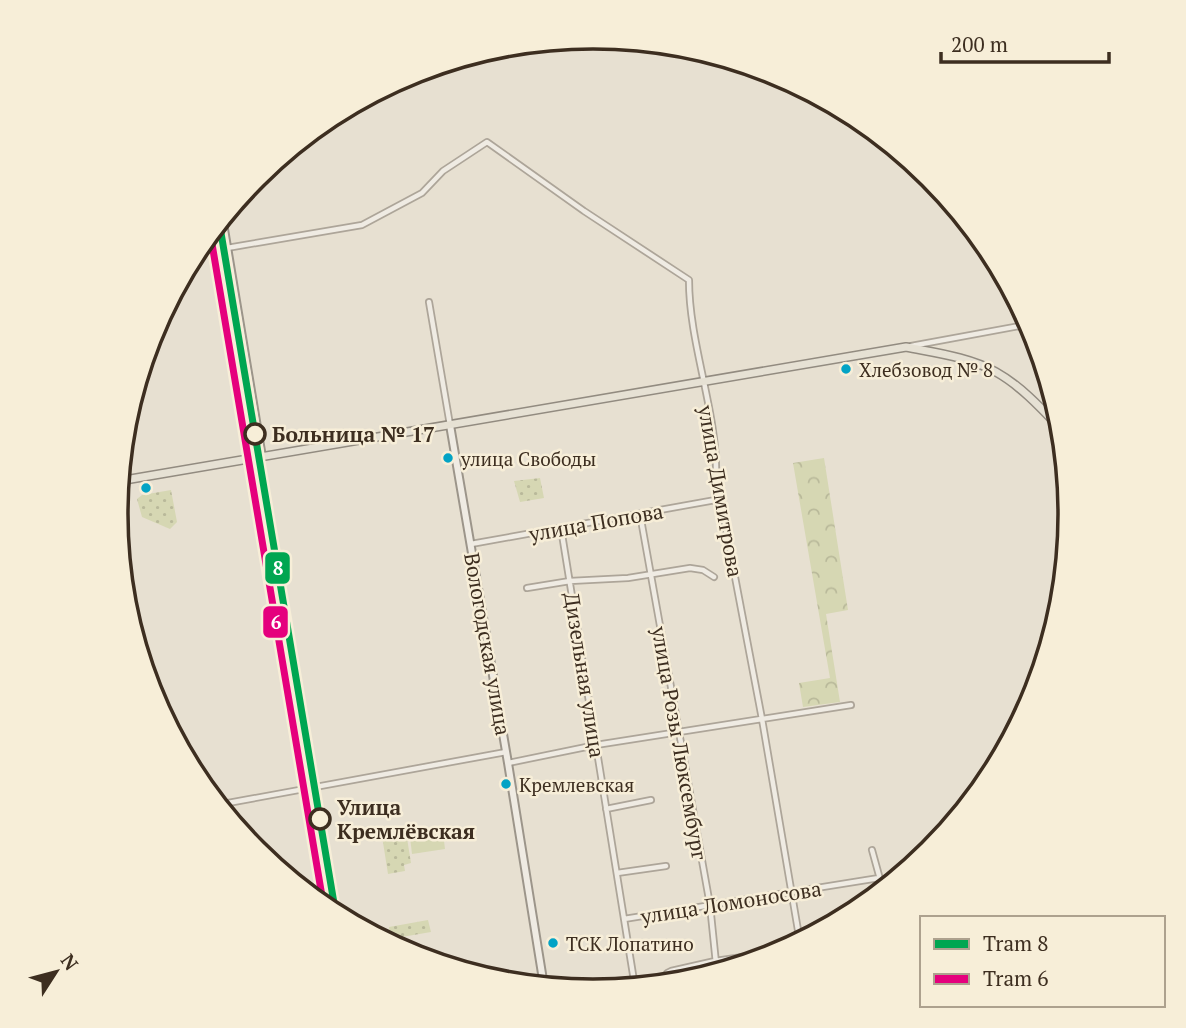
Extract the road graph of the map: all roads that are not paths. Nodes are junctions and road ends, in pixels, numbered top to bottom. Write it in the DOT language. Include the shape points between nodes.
graph roads {
  1 [pos="224,231"];
  2 [pos="215,244"];
  3 [pos="227,248"];
  4 [pos="429,302"];
  5 [pos="1018,326"];
  6 [pos="906,347"];
  7 [pos="703,382"];
  8 [pos="1047,414"];
  9 [pos="450,425"];
  10 [pos="262,457"];
  11 [pos="251,462"];
  12 [pos="129,479"];
  13 [pos="722,499"];
  14 [pos="640,514"];
  15 [pos="561,528"];
  16 [pos="471,544"];
  17 [pos="650,573"];
  18 [pos="714,577"];
  19 [pos="570,581"];
  20 [pos="527,589"];
  21 [pos="851,705"];
  22 [pos="762,719"];
  23 [pos="677,732"];
  24 [pos="596,745"];
  25 [pos="506,752"];
  26 [pos="508,763"];
  27 [pos="307,789"];
  28 [pos="651,800"];
  29 [pos="228,802"];
  30 [pos="607,808"];
  31 [pos="872,850"];
  32 [pos="666,866"];
  33 [pos="617,873"];
  34 [pos="879,878"];
  35 [pos="791,892"];
  36 [pos="325,894"];
  37 [pos="710,905"];
  38 [pos="624,919"];
  39 [pos="798,931"];
  40 [pos="723,960"];
  41 [pos="715,961"];
  42 [pos="668,973"];
  43 [pos="542,976"];
  44 [pos="633,977"];
  1 -- 3 [label="main road"];
  2 -- 3 [label="street"];
  2 -- 11 [label="main road"];
  3 -- 7 [label="street, улица Димитрова" via="362,225 422,193 443,171 486,142 689,280"];
  3 -- 10 [label="main road"];
  4 -- 9 [label="street, Вологодская улица"];
  5 -- 6 [label="street"];
  6 -- 7 [label="main road"];
  6 -- 8 [label="main road" via="956,357 997,373"];
  7 -- 9 [label="main road"];
  7 -- 13 [label="street, улица Димитрова"];
  9 -- 10 [label="main road"];
  9 -- 16 [label="main road, Вологодская улица"];
  10 -- 11 [label="main road"];
  11 -- 12 [label="main road"];
  11 -- 27 [label="main road"];
  13 -- 14 [label="street, улица Попова"];
  13 -- 22 [label="street, улица Димитрова"];
  14 -- 15 [label="street, улица Попова"];
  14 -- 17 [label="street, улица Розы Люксембург"];
  15 -- 16 [label="street, улица Попова"];
  15 -- 19 [label="street, Дизельная улица"];
  16 -- 25 [label="main road, Вологодская улица"];
  17 -- 18 [label="street" via="690,568"];
  17 -- 19 [label="street"];
  17 -- 23 [label="street, улица Розы Люксембург"];
  19 -- 20 [label="street"];
  19 -- 24 [label="street, Дизельная улица"];
  21 -- 22 [label="street"];
  22 -- 23 [label="street"];
  22 -- 35 [label="street, улица Димитрова"];
  23 -- 24 [label="street"];
  23 -- 37 [label="street, улица Розы Люксембург"];
  24 -- 26 [label="street"];
  24 -- 30 [label="street, Дизельная улица"];
  25 -- 26 [label="main road, Вологодская улица"];
  25 -- 27 [label="street"];
  26 -- 43 [label="main road, Вологодская улица"];
  27 -- 29 [label="street"];
  27 -- 36 [label="main road"];
  28 -- 30 [label="street"];
  30 -- 33 [label="street, Дизельная улица"];
  31 -- 34 [label="street"];
  32 -- 33 [label="street"];
  33 -- 38 [label="street, Дизельная улица"];
  34 -- 35 [label="street, улица Ломоносова"];
  35 -- 37 [label="street, улица Ломоносова"];
  35 -- 39 [label="street, улица Димитрова"];
  37 -- 38 [label="street, улица Ломоносова"];
  37 -- 41 [label="street, улица Розы Люксембург"];
  38 -- 44 [label="street, Дизельная улица"];
  40 -- 41 [label="street"];
  41 -- 42 [label="street"];
}
